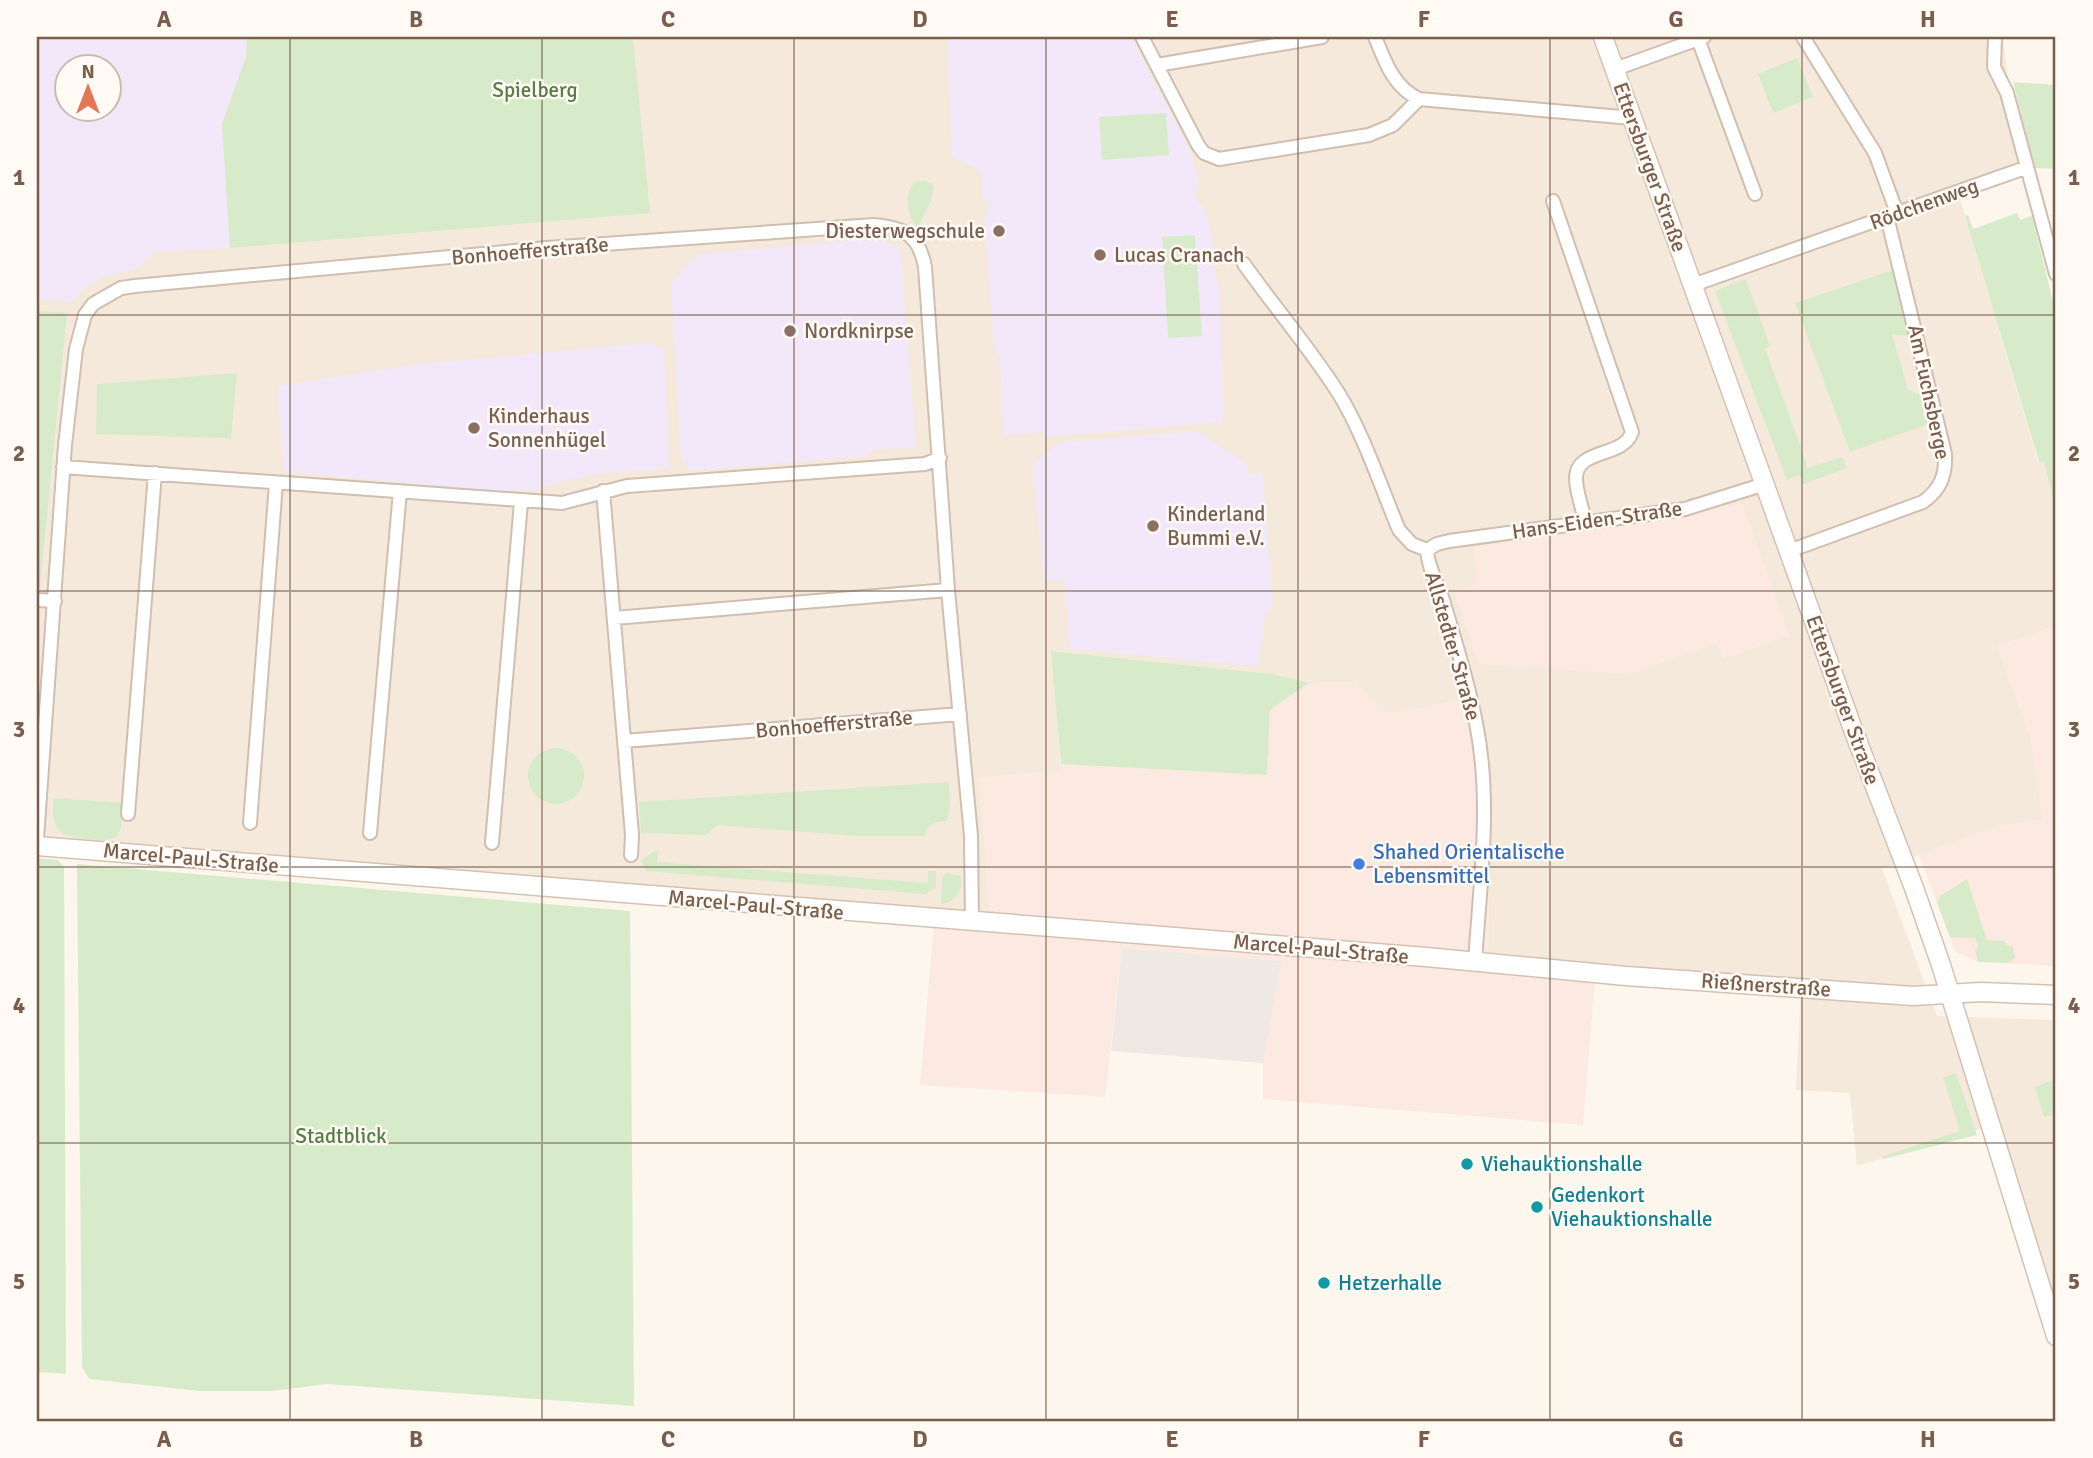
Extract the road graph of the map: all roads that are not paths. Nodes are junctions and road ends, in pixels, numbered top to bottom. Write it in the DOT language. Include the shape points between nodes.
graph roads {
  1 [pos="1142,37"];
  2 [pos="1322,37"];
  3 [pos="1375,37"];
  4 [pos="1603,37"];
  5 [pos="1803,37"];
  6 [pos="1995,37"];
  7 [pos="1701,38"];
  8 [pos="1157,65"];
  9 [pos="1615,69"];
  10 [pos="1419,99"];
  11 [pos="1632,118"];
  12 [pos="2025,168"];
  13 [pos="1755,194"];
  14 [pos="1553,201"];
  15 [pos="1892,215"];
  16 [pos="1244,264"];
  17 [pos="2056,274"];
  18 [pos="1693,285"];
  19 [pos="940,458"];
  20 [pos="63,467"];
  21 [pos="155,473"];
  22 [pos="276,483"];
  23 [pos="1765,484"];
  24 [pos="400,491"];
  25 [pos="603,491"];
  26 [pos="522,502"];
  27 [pos="1586,522"];
  28 [pos="1427,550"];
  29 [pos="1789,551"];
  30 [pos="948,590"];
  31 [pos="37,600"];
  32 [pos="55,601"];
  33 [pos="614,618"];
  34 [pos="960,714"];
  35 [pos="624,741"];
  36 [pos="128,814"];
  37 [pos="250,823"];
  38 [pos="370,833"];
  39 [pos="37,838"];
  40 [pos="492,843"];
  41 [pos="37,846"];
  42 [pos="631,855"];
  43 [pos="972,922"];
  44 [pos="1475,962"];
  45 [pos="1949,993"];
  46 [pos="2056,995"];
  47 [pos="2056,1336"];
  1 -- 8 [label="street"];
  2 -- 8 [label="street"];
  3 -- 10 [label="street" via="1394,78"];
  4 -- 9 [label="street, Ettersburger Straße"];
  5 -- 15 [label="street, Am Fuchsberge" via="1875,152"];
  6 -- 12 [label="street" via="1994,67 2007,93"];
  7 -- 9 [label="street, Ettersburger Straße"];
  7 -- 13 [label="street"];
  8 -- 10 [label="street" via="1198,145 1219,159 1369,135 1393,125"];
  9 -- 11 [label="street, Ettersburger Straße"];
  10 -- 11 [label="street"];
  11 -- 18 [label="street, Ettersburger Straße"];
  12 -- 15 [label="street, Rödchenweg"];
  12 -- 17 [label="street"];
  14 -- 27 [label="street" via="1632,432 1624,446 1579,466 1576,484"];
  15 -- 18 [label="street, Rödchenweg"];
  15 -- 29 [label="street, Am Fuchsberge" via="1945,454 1943,480 1923,502"];
  16 -- 28 [label="street, Allstedter Straße" via="1340,395 1399,530 1412,544"];
  18 -- 23 [label="street, Ettersburger Straße"];
  19 -- 20 [label="street, Bonhoefferstraße" via="922,254 913,237 895,227 874,225 121,288 93,304 80,328"];
  19 -- 25 [label="street" via="925,464"];
  19 -- 30 [label="street, Bonhoefferstraße"];
  20 -- 21 [label="street"];
  20 -- 32 [label="street, Bonhoefferstraße"];
  21 -- 22 [label="street"];
  21 -- 36 [label="street, Marcel-Paul-Straße"];
  22 -- 24 [label="street"];
  22 -- 37 [label="street, Marcel-Paul-Straße"];
  23 -- 27 [label="street, Hans-Eiden-Straße" via="1685,509"];
  23 -- 29 [label="street, Ettersburger Straße"];
  24 -- 26 [label="street"];
  24 -- 38 [label="street"];
  25 -- 26 [label="street" via="562,503"];
  25 -- 33 [label="street"];
  26 -- 40 [label="street"];
  27 -- 28 [label="street, Hans-Eiden-Straße" via="1449,541"];
  28 -- 44 [label="street, Allstedter Straße" via="1471,696 1481,752 1484,797"];
  29 -- 45 [label="street, Ettersburger Straße"];
  30 -- 33 [label="street"];
  30 -- 34 [label="street, Bonhoefferstraße"];
  31 -- 32 [label="street"];
  32 -- 39 [label="street, Bonhoefferstraße"];
  33 -- 35 [label="street"];
  34 -- 35 [label="street, Bonhoefferstraße"];
  34 -- 43 [label="street, Bonhoefferstraße" via="971,836"];
  35 -- 42 [label="street"];
  41 -- 43 [label="street, Marcel-Paul-Straße"];
  43 -- 44 [label="street, Marcel-Paul-Straße"];
  44 -- 45 [label="street, Rießnerstraße" via="1913,996"];
  45 -- 46 [label="street, Rießnerstraße"];
  45 -- 47 [label="street, Ettersburger Straße"];
}
